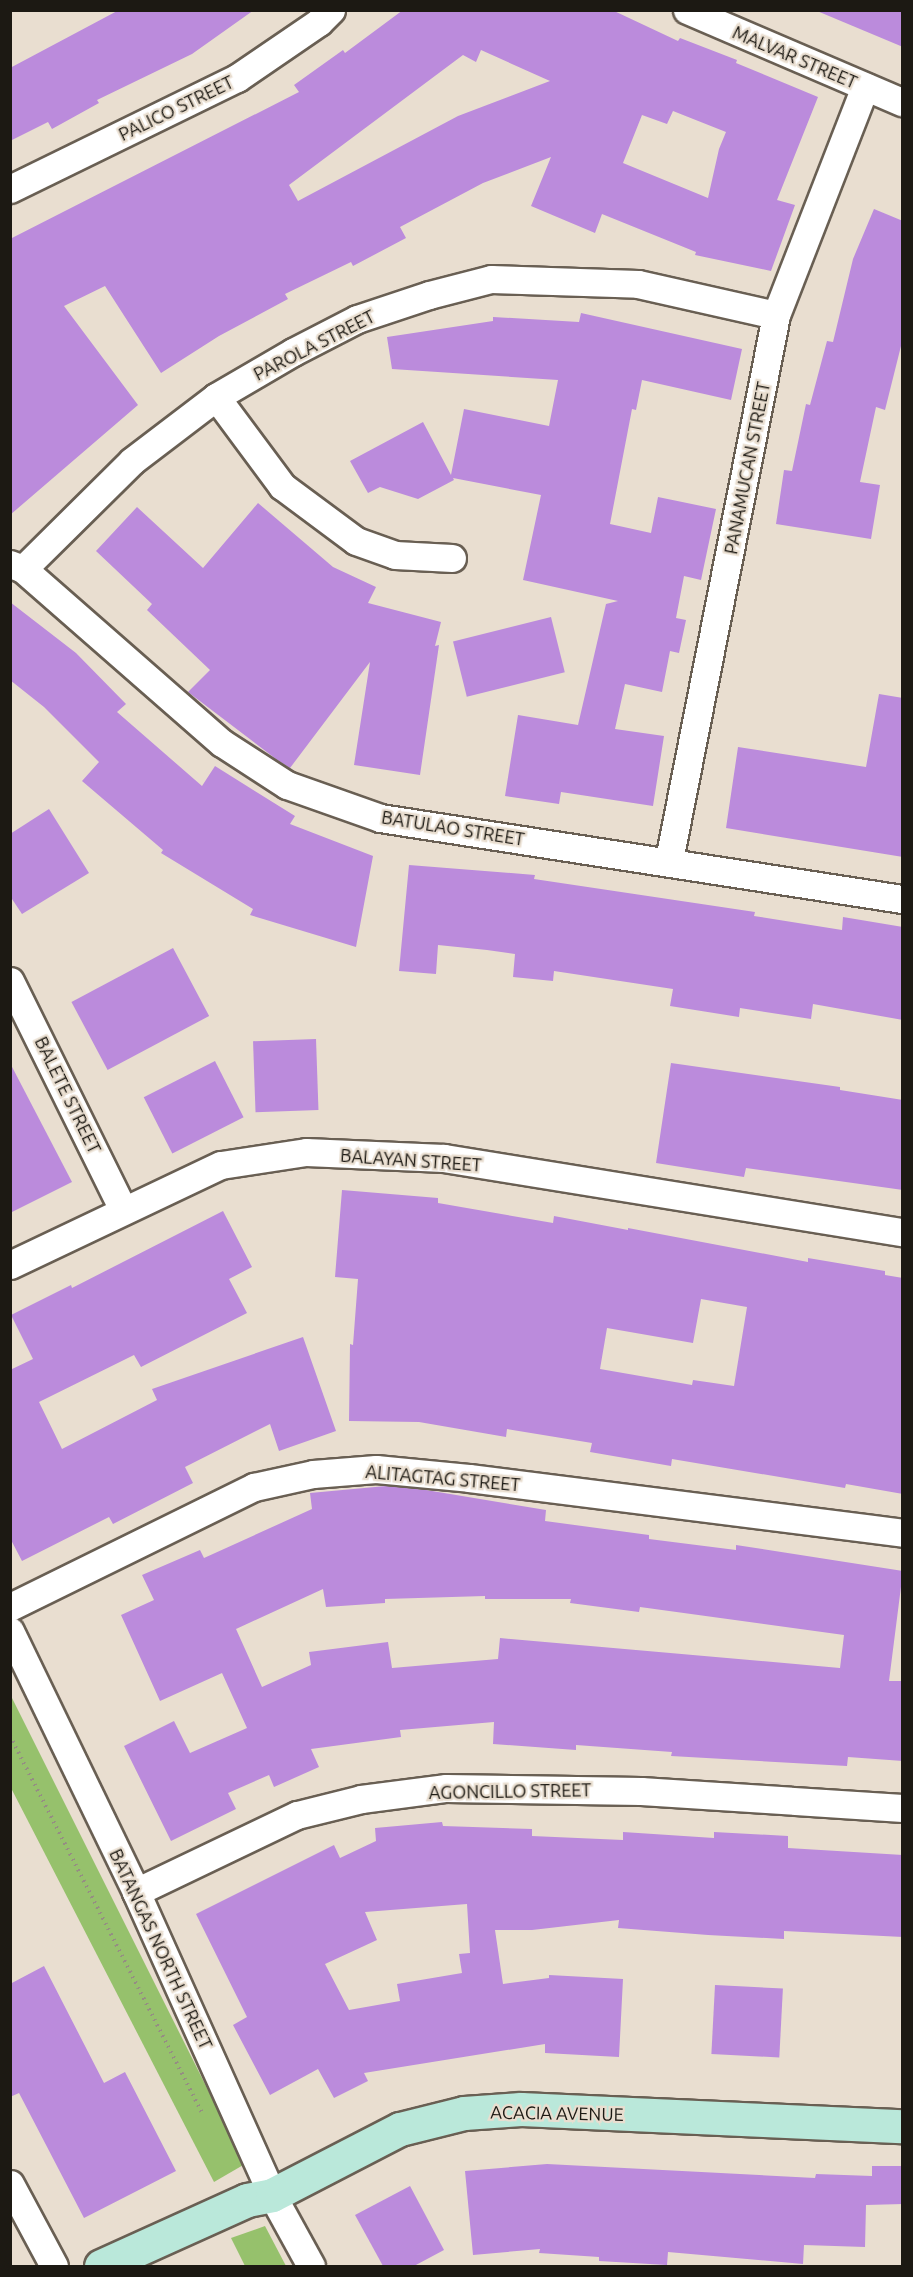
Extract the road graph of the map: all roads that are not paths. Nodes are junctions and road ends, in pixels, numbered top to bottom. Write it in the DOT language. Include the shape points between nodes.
graph roads {
  1 [pos="331,10"];
  2 [pos="687,10"];
  3 [pos="865,87"];
  4 [pos="903,102"];
  5 [pos="10,189"];
  6 [pos="776,315"];
  7 [pos="216,397"];
  8 [pos="452,558"];
  9 [pos="16,567"];
  10 [pos="669,860"];
  11 [pos="903,898"];
  12 [pos="10,981"];
  13 [pos="123,1210"];
  14 [pos="903,1232"];
  15 [pos="10,1266"];
  16 [pos="903,1533"];
  17 [pos="10,1607"];
  18 [pos="10,1631"];
  19 [pos="903,1808"];
  20 [pos="136,1892"];
  21 [pos="903,2126"];
  22 [pos="10,2184"];
  23 [pos="272,2195"];
  24 [pos="54,2266"];
  25 [pos="101,2266"];
  26 [pos="310,2266"];
  1 -- 5 [label="street, PALICO STREET" via="237,78"];
  2 -- 3 [label="street, MALVAR STREET"];
  3 -- 4 [label="street, MALVAR STREET"];
  3 -- 6 [label="street, PANAMUCAN STREET"];
  6 -- 7 [label="street, PAROLA STREET" via="638,284 491,279 357,320"];
  6 -- 10 [label="street, PANAMUCAN STREET"];
  7 -- 8 [label="street" via="282,486 356,541 395,555"];
  7 -- 9 [label="street, PAROLA STREET" via="132,461"];
  9 -- 10 [label="street, BATULAO STREET" via="222,743 287,784 380,818"];
  10 -- 11 [label="street, BATULAO STREET"];
  12 -- 13 [label="street, BALETE STREET"];
  13 -- 14 [label="street, BALAYAN STREET" via="221,1165 306,1152 444,1158"];
  13 -- 15 [label="street, BALAYAN STREET"];
  16 -- 17 [label="street, ALITAGTAG STREET" via="470,1478 376,1469 313,1474 254,1487"];
  18 -- 20 [label="street, BATANGAS NORTH STREET"];
  19 -- 20 [label="street, AGONCILLO STREET" via="641,1791 446,1788 361,1799 297,1815"];
  20 -- 23 [label="street, BATANGAS NORTH STREET"];
  21 -- 23 [label="street, ACACIA AVENUE" via="521,2109 464,2113 400,2129"];
  22 -- 24 [label="street"];
  23 -- 25 [label="street, ACACIA AVENUE" via="247,2200"];
  23 -- 26 [label="street, BATANGAS NORTH STREET"];
}
